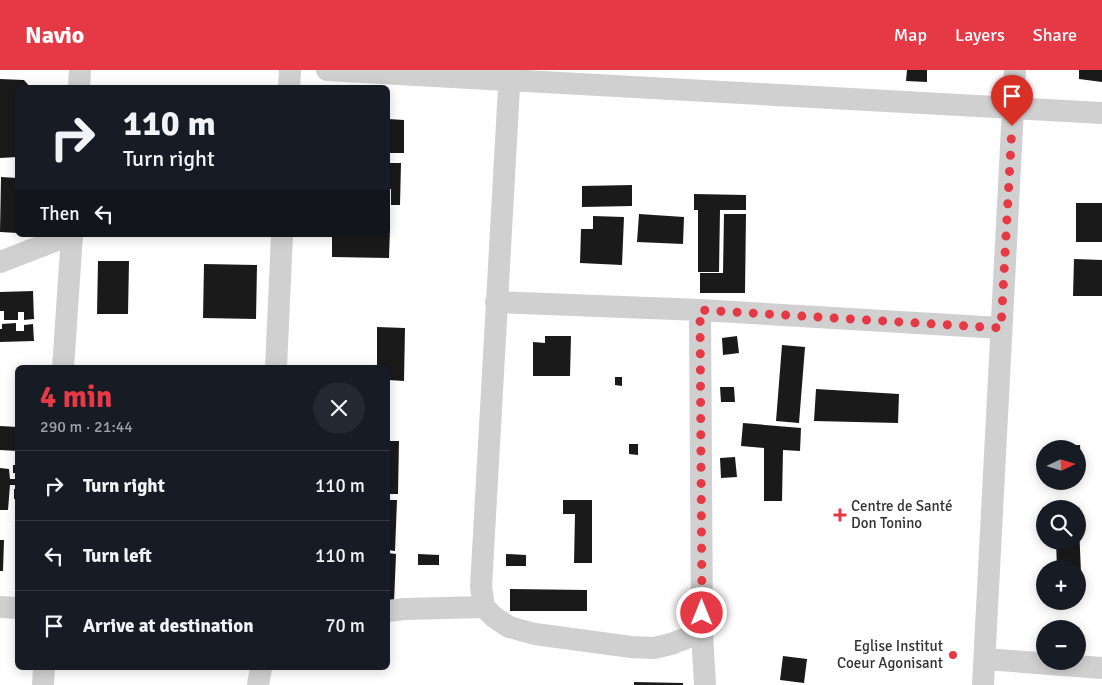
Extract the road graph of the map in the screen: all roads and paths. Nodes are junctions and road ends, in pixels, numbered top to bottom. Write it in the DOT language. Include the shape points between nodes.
graph roads {
  1 [pos="80,70"];
  2 [pos="290,70"];
  3 [pos="326,70"];
  4 [pos="1016,70"];
  5 [pos="510,75"];
  6 [pos="79,85"];
  7 [pos="289,85"];
  8 [pos="1013,107"];
  9 [pos="1102,113"];
  10 [pos="66,237"];
  11 [pos="71,237"];
  12 [pos="282,237"];
  13 [pos="0,262"];
  14 [pos="496,302"];
  15 [pos="700,310"];
  16 [pos="1001,328"];
  17 [pos="63,365"];
  18 [pos="276,365"];
  19 [pos="0,607"];
  20 [pos="484,607"];
  21 [pos="15,608"];
  22 [pos="390,611"];
  23 [pos="702,632"];
  24 [pos="984,659"];
  25 [pos="1102,668"];
  26 [pos="44,670"];
  27 [pos="261,670"];
  28 [pos="43,685"];
  29 [pos="258,685"];
  30 [pos="705,685"];
  31 [pos="983,685"];
  1 -- 6 [label="street"];
  2 -- 7 [label="street"];
  3 -- 5 [label="street"];
  4 -- 8 [label="street"];
  5 -- 8 [label="street"];
  5 -- 14 [label="street"];
  8 -- 9 [label="street"];
  8 -- 16 [label="street"];
  10 -- 13 [label="street"];
  11 -- 17 [label="street"];
  12 -- 18 [label="street"];
  14 -- 15 [label="street"];
  14 -- 20 [label="street" via="481,586"];
  15 -- 16 [label="street"];
  15 -- 23 [label="street"];
  16 -- 24 [label="street"];
  19 -- 21 [label="street"];
  20 -- 22 [label="street"];
  20 -- 23 [label="street" via="509,627 526,632 631,647 654,648"];
  23 -- 30 [label="street"];
  24 -- 25 [label="street"];
  24 -- 31 [label="street"];
  26 -- 28 [label="street"];
  27 -- 29 [label="street"];
}
